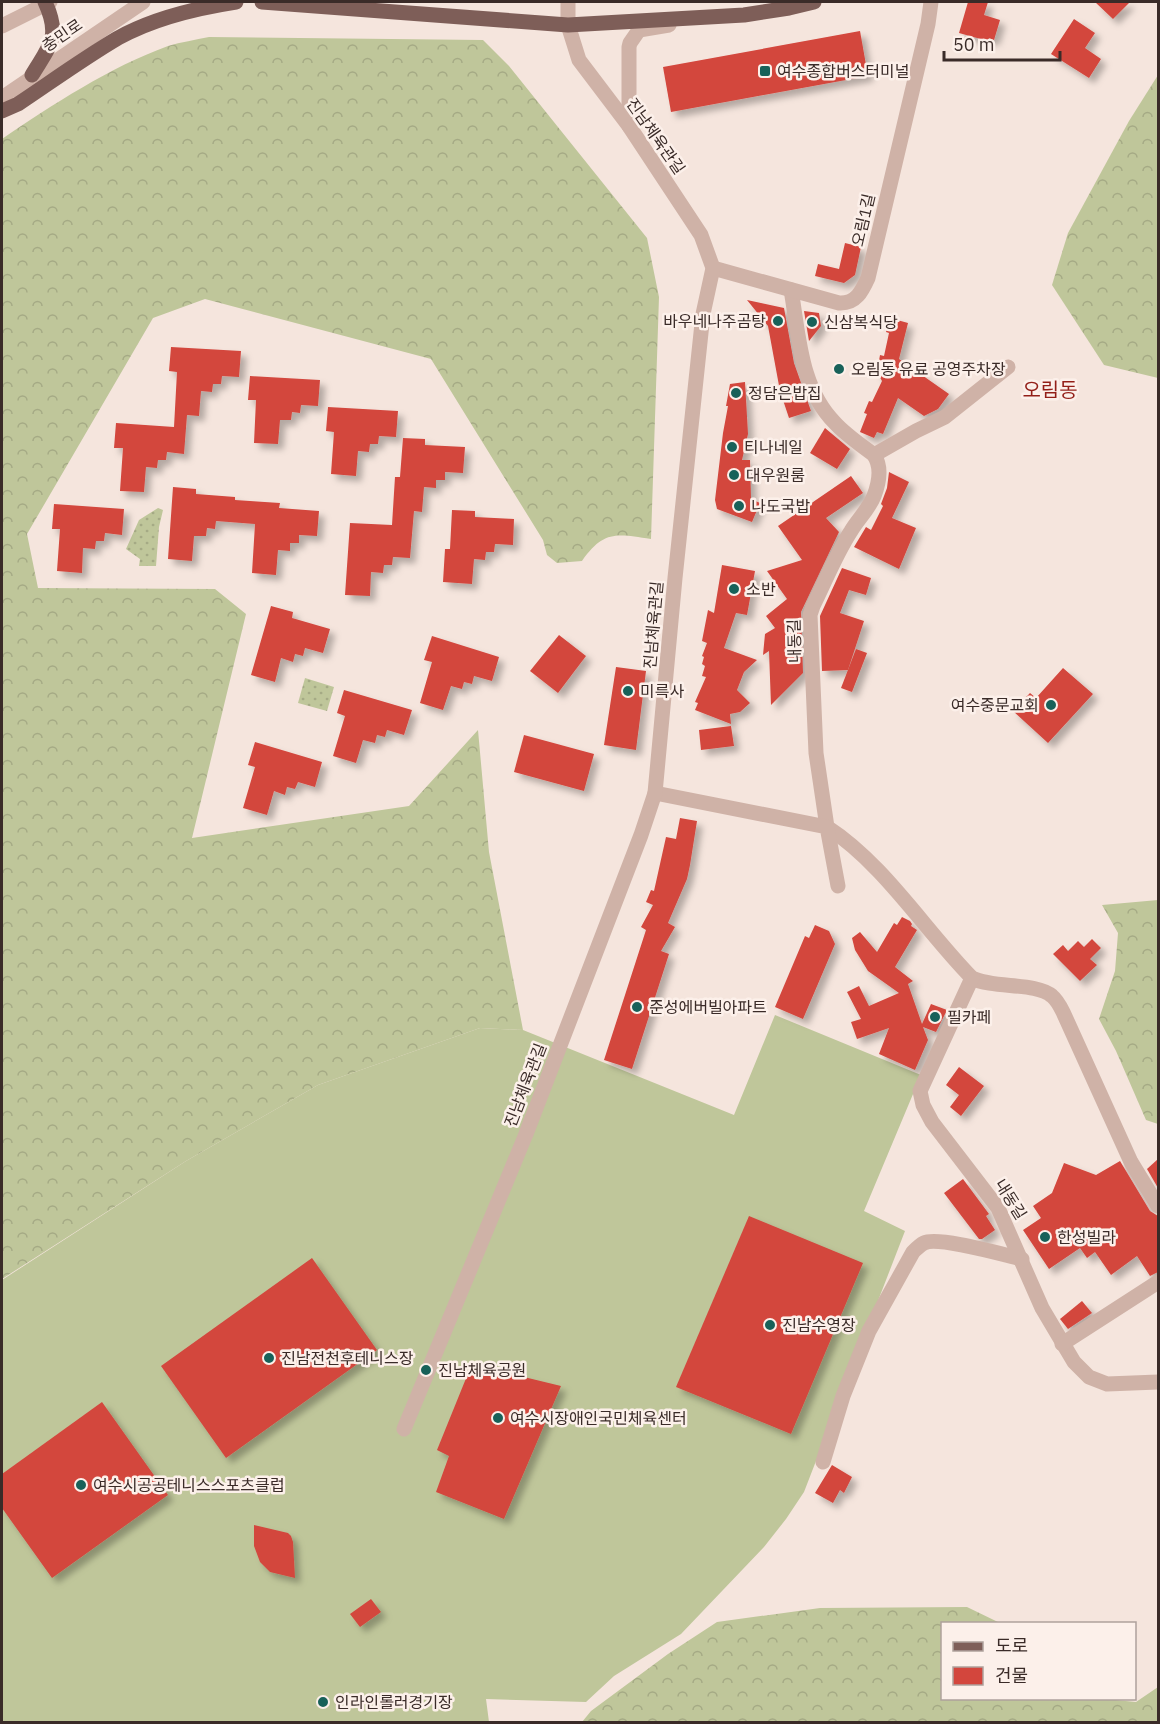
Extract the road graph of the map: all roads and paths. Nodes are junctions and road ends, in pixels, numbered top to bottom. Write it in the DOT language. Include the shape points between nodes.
graph roads {
  1 [pos="47,2"];
  2 [pos="144,2"];
  3 [pos="236,2"];
  4 [pos="262,2"];
  5 [pos="567,2"];
  6 [pos="814,2"];
  7 [pos="931,2"];
  8 [pos="744,15"];
  9 [pos="568,25"];
  10 [pos="2,26"];
  11 [pos="32,75"];
  12 [pos="2,98"];
  13 [pos="2,111"];
  14 [pos="629,126"];
  15 [pos="713,268"];
  16 [pos="791,290"];
  17 [pos="1008,367"];
  18 [pos="874,455"];
  19 [pos="655,793"];
  20 [pos="827,826"];
  21 [pos="838,886"];
  22 [pos="972,978"];
  23 [pos="1158,1206"];
  24 [pos="1022,1259"];
  25 [pos="1158,1282"];
  26 [pos="1062,1344"];
  27 [pos="1158,1382"];
  28 [pos="404,1429"];
  29 [pos="823,1462"];
  1 -- 10 [label="street"];
  1 -- 11 [label="main road" via="54,29 51,43"];
  2 -- 11 [label="street, 충민로"];
  3 -- 13 [label="main road" via="202,8 119,38"];
  4 -- 9 [label="main road"];
  5 -- 9 [label="street, 진남체육관길"];
  6 -- 8 [label="main road"];
  7 -- 16 [label="street, 오림1길" via="864,288 846,304"];
  8 -- 9 [label="main road"];
  8 -- 14 [label="street" via="639,30 629,47"];
  9 -- 14 [label="street, 진남체육관길" via="579,60"];
  11 -- 12 [label="street, 충민로"];
  14 -- 15 [label="street, 진남체육관길" via="701,235"];
  15 -- 16 [label="street, 오림1길"];
  15 -- 19 [label="street, 진남체육관길" via="700,337"];
  16 -- 18 [label="street" via="809,384 835,423"];
  17 -- 18 [label="street" via="945,417"];
  18 -- 20 [label="street, 내동길" via="879,471 874,496 850,532 810,615 816,753"];
  19 -- 20 [label="street"];
  19 -- 28 [label="street, 진남체육관길" via="526,1134"];
  20 -- 21 [label="street, 내동길"];
  20 -- 22 [label="street" via="867,859"];
  22 -- 23 [label="street" via="1052,996 1063,1012 1131,1162"];
  22 -- 24 [label="street, 내동길" via="920,1091 921,1099 939,1131 998,1208"];
  24 -- 26 [label="street, 내동길"];
  24 -- 29 [label="street" via="932,1241 913,1252 869,1331"];
  25 -- 26 [label="street"];
  26 -- 27 [label="street, 내동길" via="1081,1370 1096,1381 1116,1385"];
}
